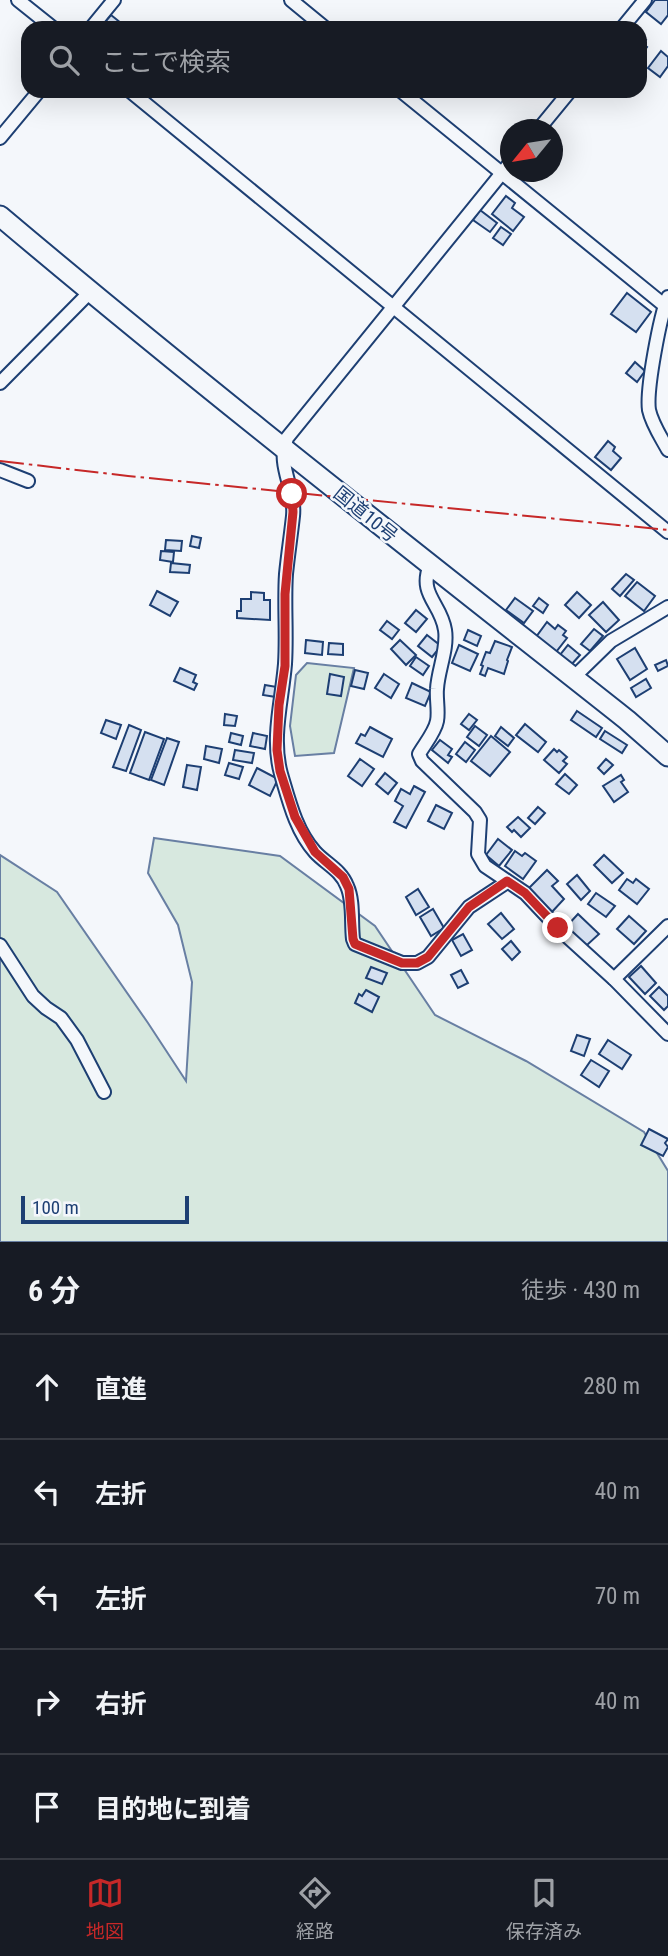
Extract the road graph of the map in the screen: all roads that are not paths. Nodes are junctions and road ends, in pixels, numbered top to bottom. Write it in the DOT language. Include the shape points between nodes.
graph roads {
  1 [pos="18,0"];
  2 [pos="114,0"];
  3 [pos="291,0"];
  4 [pos="645,0"];
  5 [pos="44,21"];
  6 [pos="97,21"];
  7 [pos="316,21"];
  8 [pos="628,21"];
  9 [pos="33,98"];
  10 [pos="139,98"];
  11 [pos="410,98"];
  12 [pos="564,98"];
  13 [pos="547,119"];
  14 [pos="0,138"];
  15 [pos="500,172"];
  16 [pos="500,176"];
  17 [pos="512,182"];
  18 [pos="0,216"];
  19 [pos="90,292"];
  20 [pos="666,301"];
  21 [pos="394,307"];
  22 [pos="0,383"];
  23 [pos="283,448"];
  24 [pos="668,450"];
  25 [pos="0,470"];
  26 [pos="29,481"];
  27 [pos="668,532"];
  28 [pos="430,565"];
  29 [pos="668,607"];
  30 [pos="573,678"];
  31 [pos="668,756"];
  32 [pos="507,881"];
  33 [pos="668,926"];
  34 [pos="0,945"];
  35 [pos="614,979"];
  36 [pos="668,1034"];
  37 [pos="104,1092"];
  1 -- 5 [label="street"];
  2 -- 6 [label="street"];
  3 -- 7 [label="street"];
  4 -- 8 [label="street"];
  9 -- 14 [label="street"];
  10 -- 21 [label="street"];
  11 -- 15 [label="street"];
  12 -- 13 [label="street"];
  16 -- 21 [label="street"];
  17 -- 20 [label="street"];
  18 -- 19 [label="highway, 国道10号"];
  19 -- 22 [label="street"];
  19 -- 23 [label="highway, 国道10号"];
  20 -- 24 [label="street" via="649,403"];
  21 -- 23 [label="street"];
  21 -- 27 [label="street"];
  23 -- 28 [label="highway, 国道10号"];
  23 -- 32 [label="street" via="293,512 279,705 280,771 300,827 315,852 343,877 349,889 355,944 402,963 417,963 428,957 469,907"];
  25 -- 26 [label="street"];
  28 -- 30 [label="highway, 国道10号"];
  28 -- 32 [label="street" via="427,589 442,618 446,639 437,685 437,722 419,754 475,812 480,820 478,854 485,866"];
  29 -- 30 [label="street" via="611,641"];
  30 -- 31 [label="highway, 国道10号"];
  32 -- 35 [label="street"];
  33 -- 35 [label="street"];
  34 -- 37 [label="street" via="33,996 61,1018 77,1040"];
  35 -- 36 [label="street"];
}
